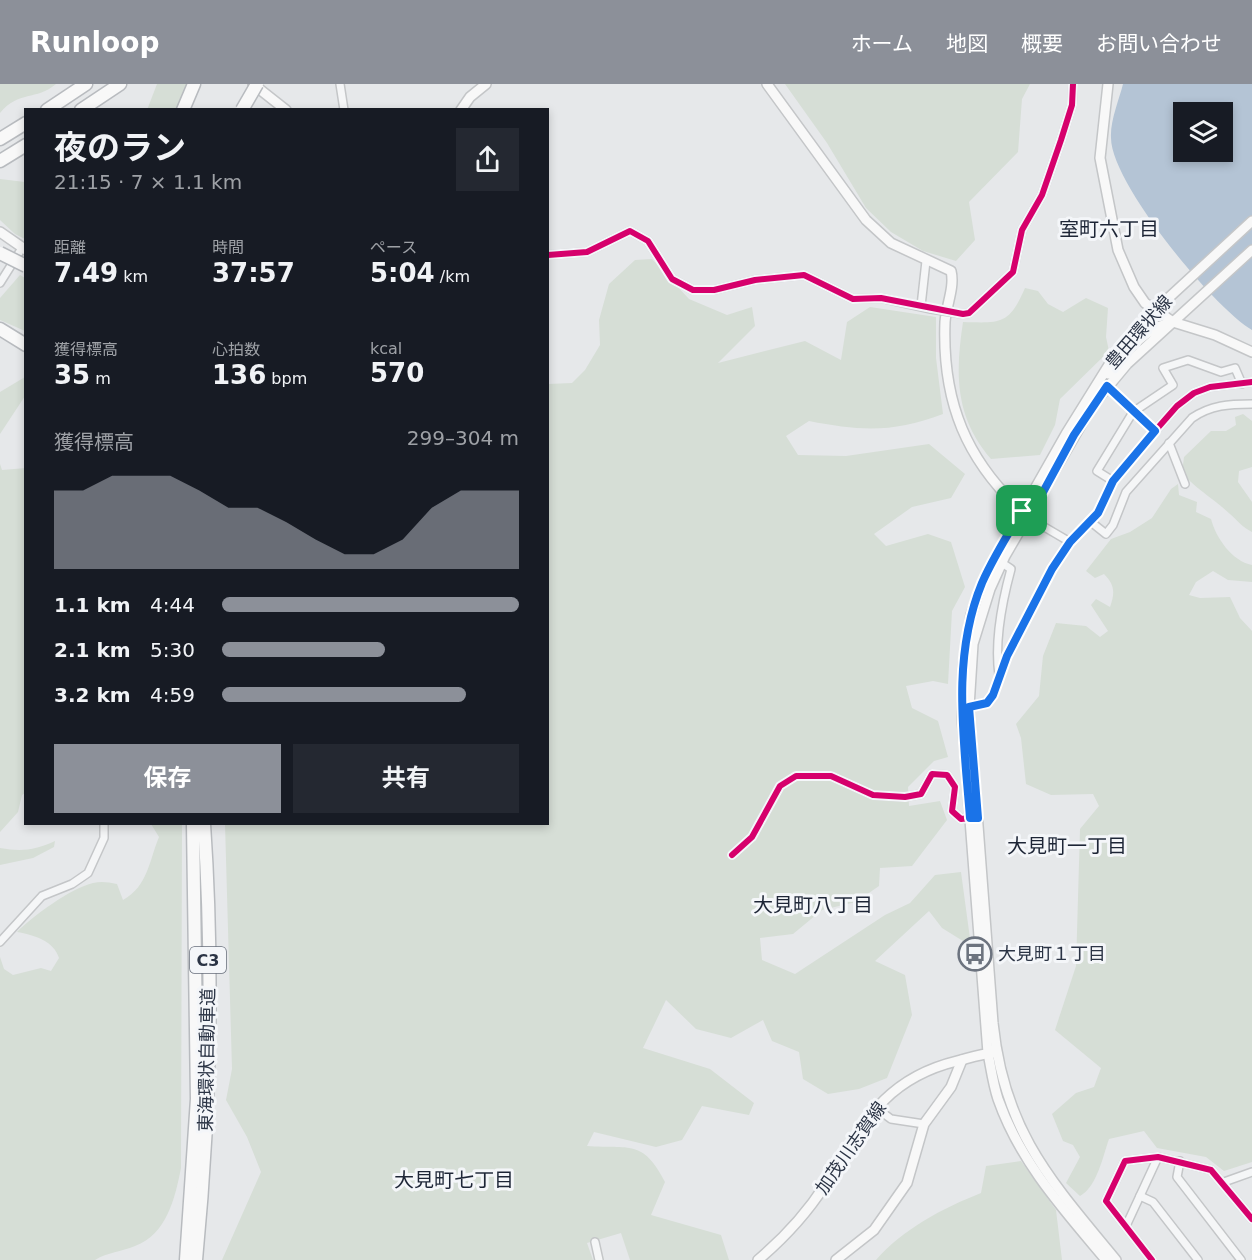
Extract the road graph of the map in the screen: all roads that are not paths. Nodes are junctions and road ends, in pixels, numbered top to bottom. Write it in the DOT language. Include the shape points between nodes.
graph roads {
  1 [pos="86,84"];
  2 [pos="120,84"];
  3 [pos="194,84"];
  4 [pos="255,84"];
  5 [pos="340,84"];
  6 [pos="486,84"];
  7 [pos="767,84"];
  8 [pos="1073,84"];
  9 [pos="1108,84"];
  10 [pos="50,108"];
  11 [pos="84,108"];
  12 [pos="184,108"];
  13 [pos="244,108"];
  14 [pos="284,108"];
  15 [pos="345,108"];
  16 [pos="462,108"];
  17 [pos="24,124"];
  18 [pos="0,139"];
  19 [pos="24,146"];
  20 [pos="0,161"];
  21 [pos="1252,221"];
  22 [pos="0,232"];
  23 [pos="24,249"];
  24 [pos="1252,250"];
  25 [pos="0,253"];
  26 [pos="549,255"];
  27 [pos="926,261"];
  28 [pos="24,265"];
  29 [pos="0,284"];
  30 [pos="921,306"];
  31 [pos="1155,311"];
  32 [pos="1176,320"];
  33 [pos="2,330"];
  34 [pos="24,344"];
  35 [pos="1252,352"];
  36 [pos="1252,382"];
  37 [pos="1242,384"];
  38 [pos="1095,385"];
  39 [pos="1107,386"];
  40 [pos="1252,404"];
  41 [pos="1133,412"];
  42 [pos="1155,431"];
  43 [pos="1169,443"];
  44 [pos="1113,481"];
  45 [pos="1185,484"];
  46 [pos="1025,514"];
  47 [pos="1091,522"];
  48 [pos="1070,542"];
  49 [pos="1002,563"];
  50 [pos="999,675"];
  51 [pos="969,707"];
  52 [pos="974,818"];
  53 [pos="104,825"];
  54 [pos="204,825"];
  55 [pos="193,827"];
  56 [pos="732,855"];
  57 [pos="0,942"];
  58 [pos="992,1053"];
  59 [pos="962,1060"];
  60 [pos="203,1098"];
  61 [pos="875,1107"];
  62 [pos="924,1124"];
  63 [pos="1158,1158"];
  64 [pos="1180,1161"];
  65 [pos="1252,1172"];
  66 [pos="1224,1182"];
  67 [pos="1140,1196"];
  68 [pos="1252,1219"];
  69 [pos="1126,1226"];
  70 [pos="595,1242"];
  71 [pos="186,1260"];
  72 [pos="196,1260"];
  73 [pos="599,1260"];
  74 [pos="758,1260"];
  75 [pos="836,1260"];
  76 [pos="1106,1260"];
  77 [pos="1116,1260"];
  78 [pos="1152,1260"];
  79 [pos="1198,1260"];
  80 [pos="1241,1260"];
  1 -- 10 [label="highway"];
  2 -- 11 [label="highway"];
  3 -- 12 [label="highway"];
  4 -- 13 [label="highway, bridge"];
  4 -- 14 [label="main road"];
  5 -- 15 [label="street"];
  6 -- 16 [label="main road"];
  7 -- 27 [label="main road" via="866,220 891,243"];
  8 -- 30 [label="street, bridge" via="1064,132 1042,195 1022,230 1013,272 969,313"];
  9 -- 31 [label="main road" via="1100,158 1105,190 1126,272 1145,303"];
  17 -- 18 [label="highway"];
  19 -- 20 [label="highway"];
  21 -- 31 [label="main road, 豊田環状線"];
  22 -- 23 [label="main road"];
  23 -- 29 [label="street"];
  24 -- 32 [label="main road, 豊田環状線"];
  25 -- 28 [label="highway, bridge"];
  26 -- 30 [label="street" via="587,252 630,231 648,241 672,279 693,290 804,275 853,299 881,298"];
  27 -- 30 [label="street"];
  27 -- 46 [label="main road" via="952,274 945,322 947,354 950,392 965,441 986,474"];
  31 -- 32 [label="main road"];
  31 -- 38 [label="main road, 豊田環状線" via="1117,352"];
  32 -- 35 [label="main road"];
  32 -- 38 [label="main road" via="1143,337"];
  32 -- 39 [label="main road, 豊田環状線"];
  33 -- 34 [label="highway"];
  36 -- 37 [label="street"];
  37 -- 41 [label="street" via="1235,368 1225,372 1188,360 1163,368 1173,385"];
  37 -- 42 [label="street" via="1194,393"];
  38 -- 46 [label="main road, 豊田環状線"];
  39 -- 41 [label="street"];
  39 -- 46 [label="main road, 豊田環状線"];
  40 -- 43 [label="street" via="1224,405 1201,412"];
  41 -- 42 [label="street"];
  41 -- 44 [label="street" via="1097,471"];
  42 -- 44 [label="street"];
  43 -- 45 [label="street"];
  43 -- 47 [label="street" via="1126,492 1106,534"];
  44 -- 47 [label="street"];
  46 -- 48 [label="street"];
  46 -- 49 [label="main road, 豊田環状線"];
  46 -- 52 [label="main road, 豊田環状線" via="983,582 965,645 962,697"];
  47 -- 48 [label="street"];
  48 -- 50 [label="street" via="1052,569"];
  49 -- 50 [label="street" via="1011,569 1004,595 997,657"];
  49 -- 51 [label="main road, 豊田環状線" via="973,644"];
  50 -- 51 [label="street" via="987,703"];
  51 -- 52 [label="main road, 豊田環状線"];
  52 -- 56 [label="street" via="961,819 951,811 955,787 947,775 932,774 921,794 905,797 873,795 831,777 796,776 780,786 752,837"];
  52 -- 58 [label="main road, 豊田環状線"];
  53 -- 57 [label="street" via="104,838 88,873 42,896"];
  54 -- 60 [label="highway, 東海環状自動車道 / C3" via="208,907"];
  55 -- 60 [label="highway, 東海環状自動車道 / C3"];
  58 -- 59 [label="main road, 加茂川志賀線"];
  58 -- 76 [label="main road" via="997,1097 1021,1149 1042,1183"];
  58 -- 77 [label="main road" via="1028,1145 1049,1179"];
  59 -- 61 [label="main road, 加茂川志賀線" via="917,1074"];
  59 -- 62 [label="main road" via="958,1076"];
  60 -- 71 [label="highway, 東海環状自動車道 / C3"];
  60 -- 72 [label="highway, 東海環状自動車道 / C3"];
  61 -- 62 [label="street" via="891,1119"];
  61 -- 74 [label="main road, 加茂川志賀線" via="802,1216"];
  62 -- 75 [label="main road" via="907,1183 874,1230"];
  63 -- 64 [label="street"];
  63 -- 67 [label="street"];
  63 -- 69 [label="street" via="1125,1161 1120,1171 1106,1201"];
  64 -- 66 [label="street" via="1211,1170"];
  64 -- 80 [label="street" via="1177,1177"];
  65 -- 66 [label="street"];
  66 -- 68 [label="street"];
  67 -- 69 [label="street"];
  67 -- 79 [label="street" via="1153,1202"];
  69 -- 78 [label="street"];
  70 -- 73 [label="street"];
}
